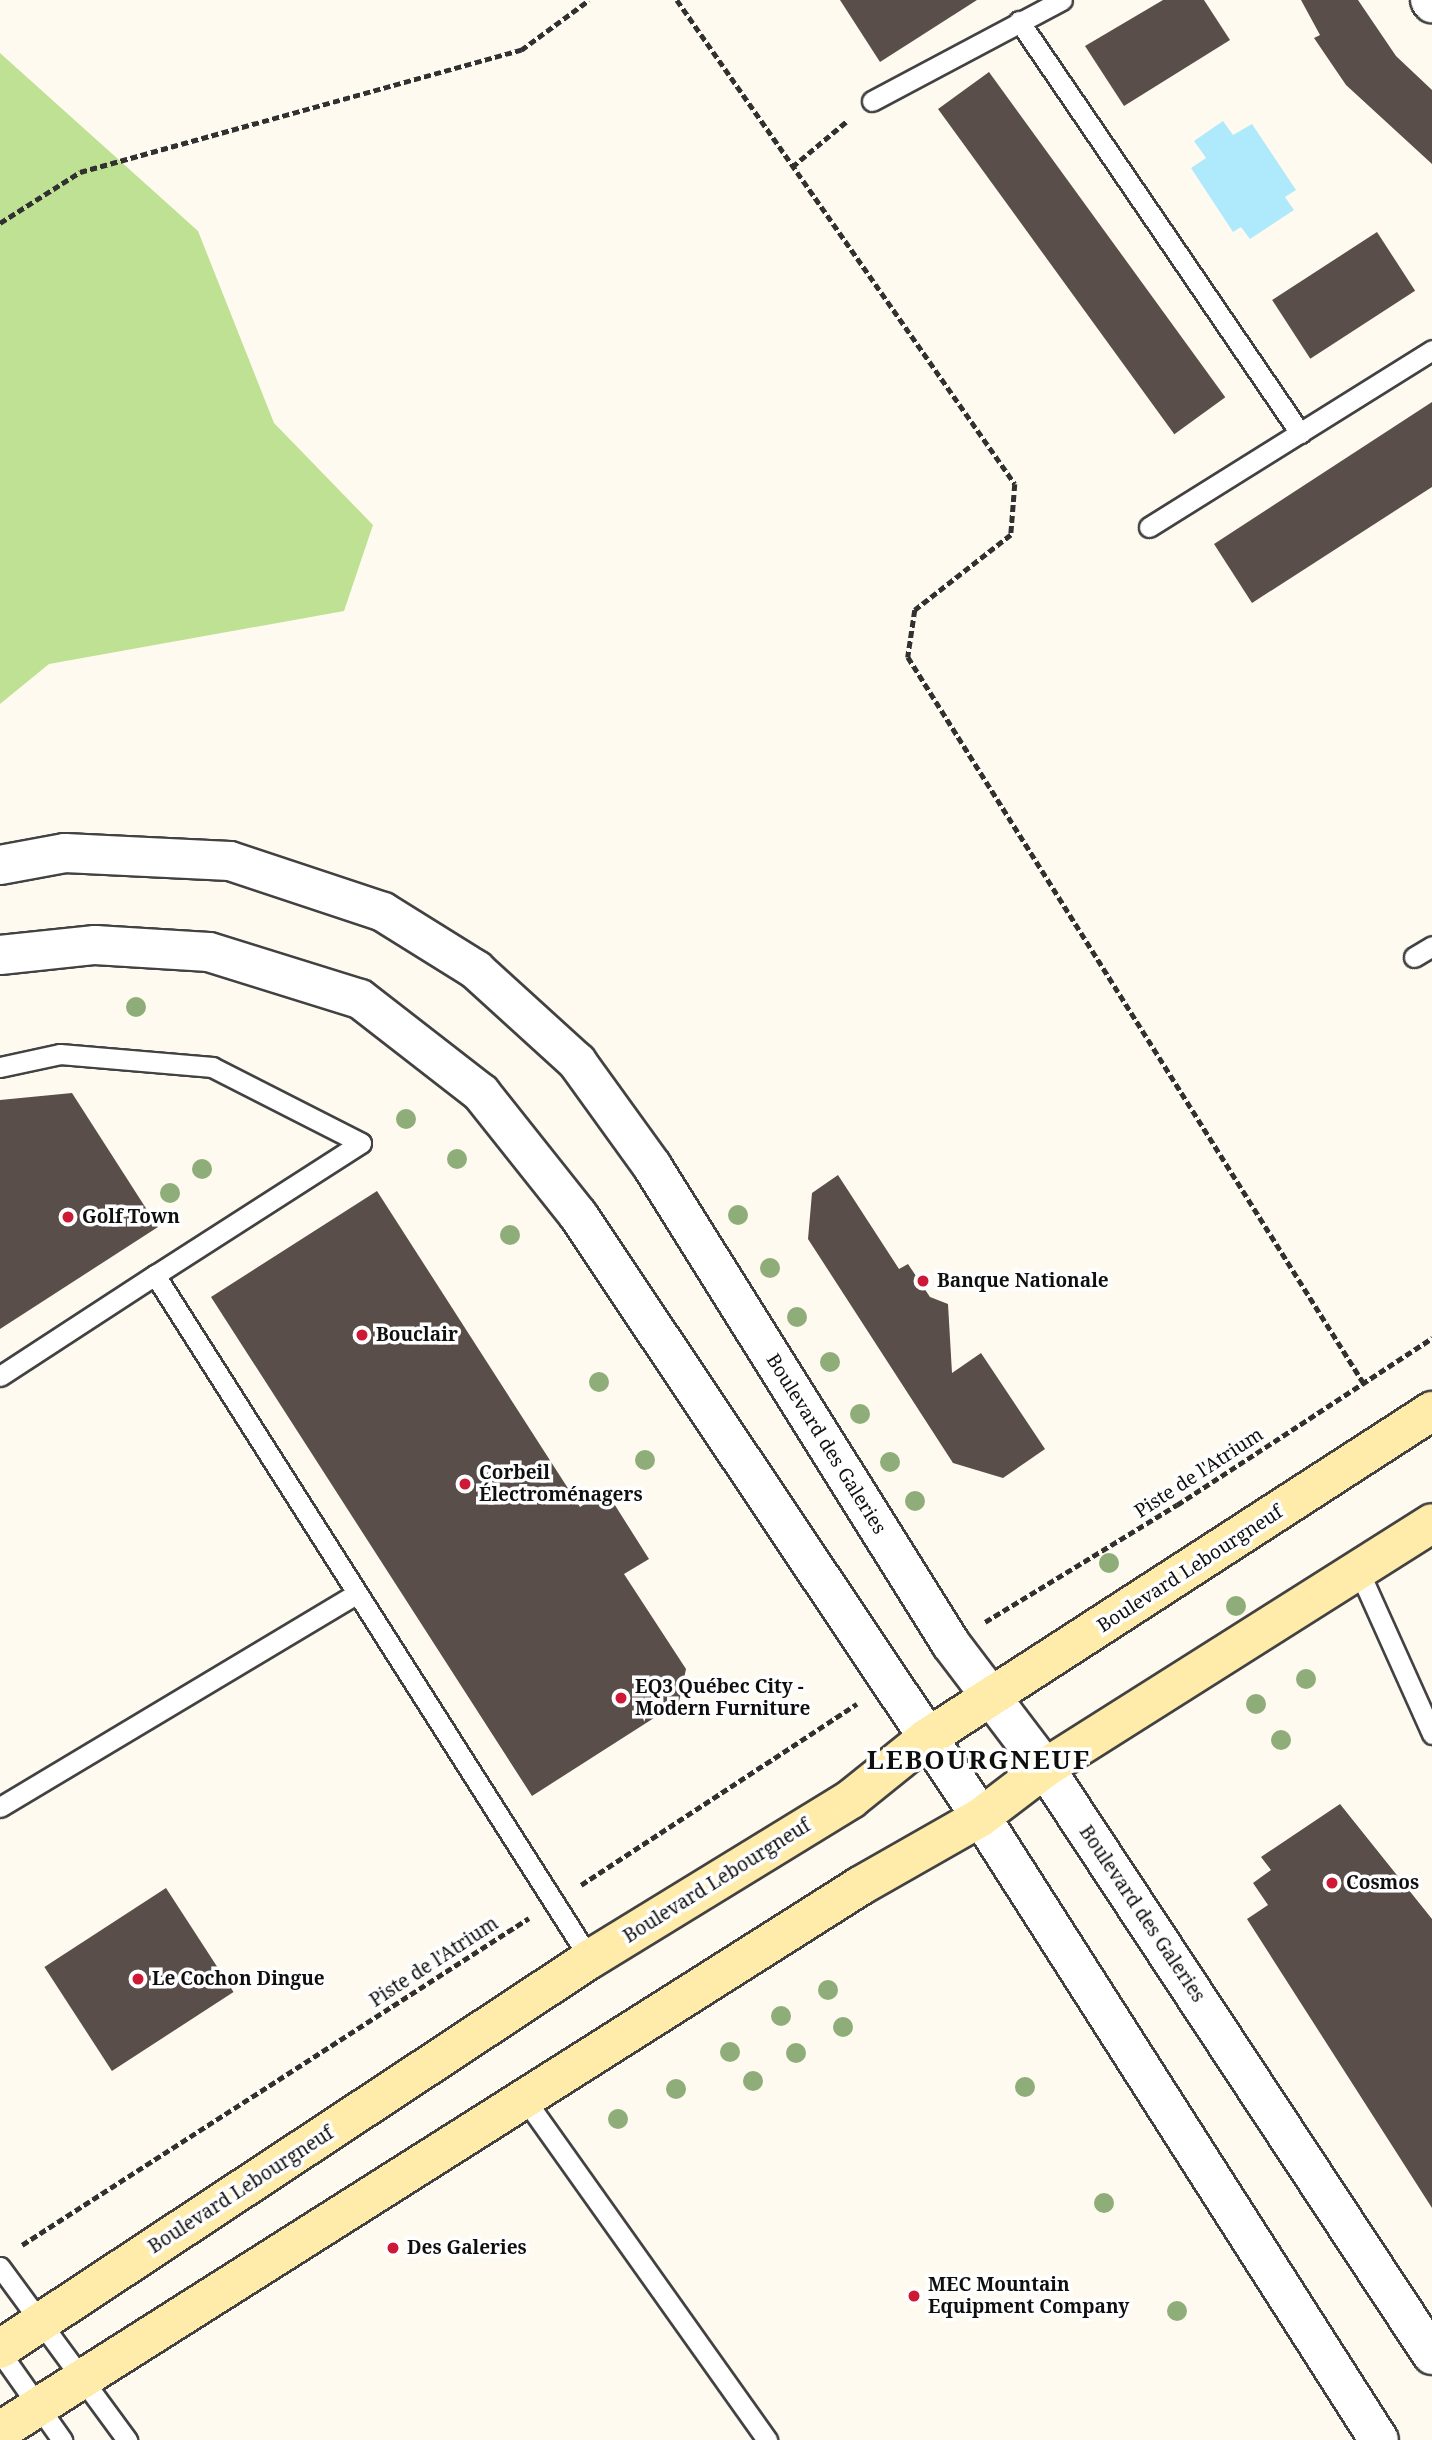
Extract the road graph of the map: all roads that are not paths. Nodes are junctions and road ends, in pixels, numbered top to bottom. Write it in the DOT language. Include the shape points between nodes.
graph roads {
  1 [pos="1062,0"];
  2 [pos="1019,21"];
  3 [pos="872,101"];
  4 [pos="1432,350"];
  5 [pos="1300,433"];
  6 [pos="1149,527"];
  7 [pos="0,865"];
  8 [pos="1432,946"];
  9 [pos="0,955"];
  10 [pos="1414,957"];
  11 [pos="0,1067"];
  12 [pos="155,1275"];
  13 [pos="0,1376"];
  14 [pos="1432,1411"];
  15 [pos="1432,1523"];
  16 [pos="1358,1569"];
  17 [pos="357,1593"];
  18 [pos="994,1699"];
  19 [pos="1432,1734"];
  20 [pos="927,1738"];
  21 [pos="1045,1768"];
  22 [pos="0,1807"];
  23 [pos="982,1817"];
  24 [pos="590,1959"];
  25 [pos="524,2098"];
  26 [pos="0,2267"];
  27 [pos="40,2320"];
  28 [pos="0,2350"];
  29 [pos="1432,2355"];
  30 [pos="83,2378"];
  31 [pos="39,2406"];
  32 [pos="0,2431"];
  33 [pos="62,2440"];
  34 [pos="127,2440"];
  35 [pos="767,2440"];
  36 [pos="1379,2440"];
  1 -- 2 [label="lane"];
  2 -- 3 [label="lane"];
  2 -- 5 [label="lane"];
  4 -- 5 [label="lane"];
  5 -- 6 [label="lane"];
  7 -- 18 [label="street, Boulevard des Galeries" via="65,853 230,861 383,912 476,970 577,1062 652,1166 951,1644"];
  8 -- 10 [label="lane"];
  9 -- 20 [label="street" via="95,945 209,952 360,999 481,1093 578,1214"];
  11 -- 12 [label="lane" via="60,1054 212,1067 360,1143"];
  12 -- 13 [label="lane"];
  12 -- 17 [label="lane"];
  14 -- 18 [label="main road, Boulevard Lebourgneuf"];
  15 -- 16 [label="main road"];
  16 -- 19 [label="lane"];
  16 -- 21 [label="main road"];
  17 -- 22 [label="lane"];
  17 -- 24 [label="lane"];
  18 -- 20 [label="main road, Boulevard Lebourgneuf"];
  18 -- 21 [label="street, Boulevard des Galeries"];
  20 -- 23 [label="street"];
  20 -- 24 [label="main road, Boulevard Lebourgneuf" via="851,1799"];
  21 -- 23 [label="main road"];
  21 -- 29 [label="street, Boulevard des Galeries"];
  23 -- 25 [label="main road" via="860,1886"];
  23 -- 36 [label="street"];
  24 -- 27 [label="main road, Boulevard Lebourgneuf"];
  25 -- 30 [label="main road"];
  25 -- 35 [label="lane"];
  26 -- 27 [label="lane"];
  27 -- 28 [label="main road, Boulevard Lebourgneuf"];
  27 -- 30 [label="lane"];
  28 -- 31 [label="lane"];
  30 -- 31 [label="main road"];
  30 -- 34 [label="lane"];
  31 -- 32 [label="main road"];
  31 -- 33 [label="lane"];
}
